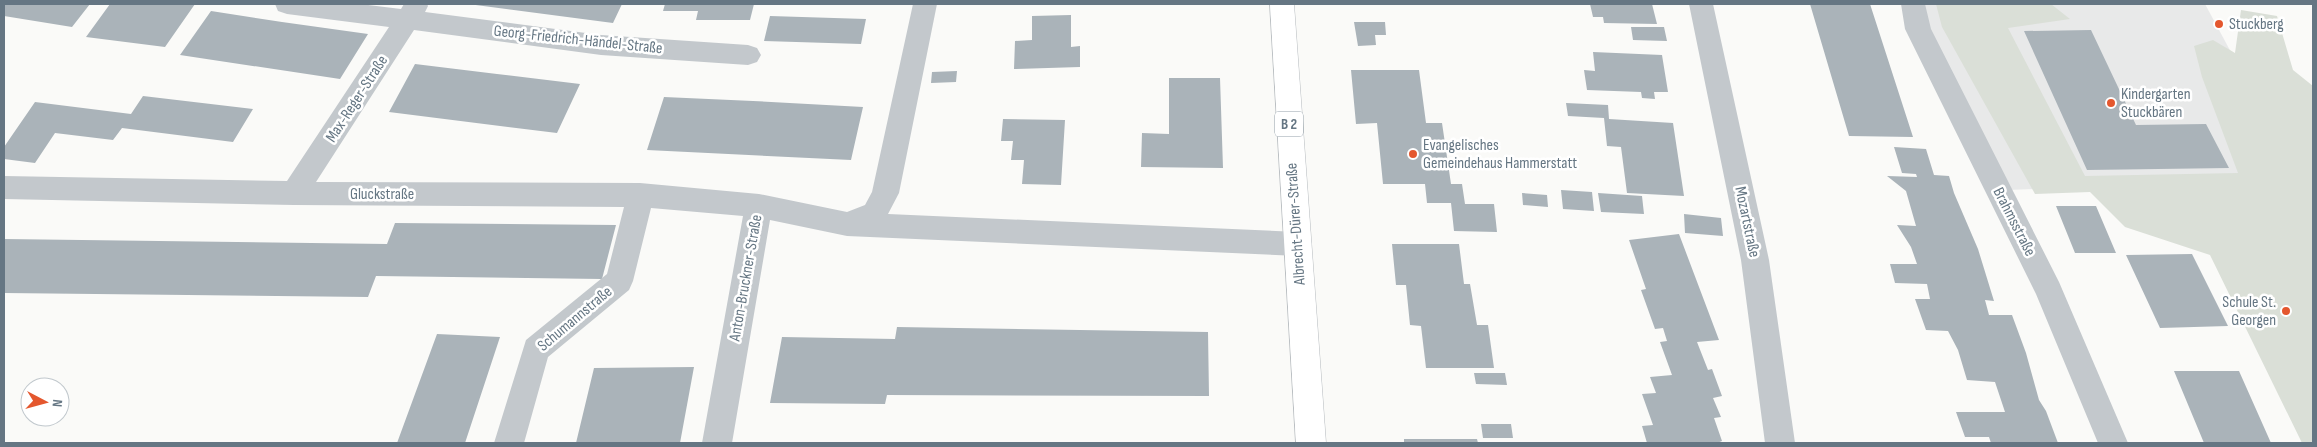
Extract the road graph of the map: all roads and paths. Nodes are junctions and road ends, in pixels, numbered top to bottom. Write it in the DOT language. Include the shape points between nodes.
graph roads {
  1 [pos="287,4"];
  2 [pos="924,4"];
  3 [pos="1282,4"];
  4 [pos="1701,4"];
  5 [pos="1913,4"];
  6 [pos="413,12"];
  7 [pos="748,55"];
  8 [pos="4,188"];
  9 [pos="294,193"];
  10 [pos="640,195"];
  11 [pos="759,206"];
  12 [pos="847,224"];
  13 [pos="1298,244"];
  14 [pos="509,443"];
  15 [pos="717,443"];
  16 [pos="1311,443"];
  17 [pos="1780,443"];
  18 [pos="2113,443"];
  1 -- 6 [label="street, Georg-Friedrich-Händel-Straße"];
  2 -- 12 [label="street" via="885,193 874,213"];
  3 -- 13 [label="main road, Albrecht-Dürer-Straße / B 2"];
  4 -- 17 [label="street, Mozartstraße" via="1755,260"];
  5 -- 18 [label="street, Brahmsstraße" via="1918,29 2049,291"];
  6 -- 7 [label="street, Georg-Friedrich-Händel-Straße" via="601,44"];
  6 -- 9 [label="street, Max-Reger-Straße"];
  8 -- 9 [label="street, Gluckstraße"];
  9 -- 10 [label="street, Gluckstraße"];
  10 -- 11 [label="street, Gluckstraße"];
  10 -- 14 [label="street, Schumannstraße" via="619,281 536,349"];
  11 -- 12 [label="street, Anton-Bruckner-Straße"];
  11 -- 15 [label="street, Anton-Bruckner-Straße"];
  12 -- 13 [label="street, Anton-Bruckner-Straße"];
  13 -- 16 [label="main road, Albrecht-Dürer-Straße / B 2"];
}
